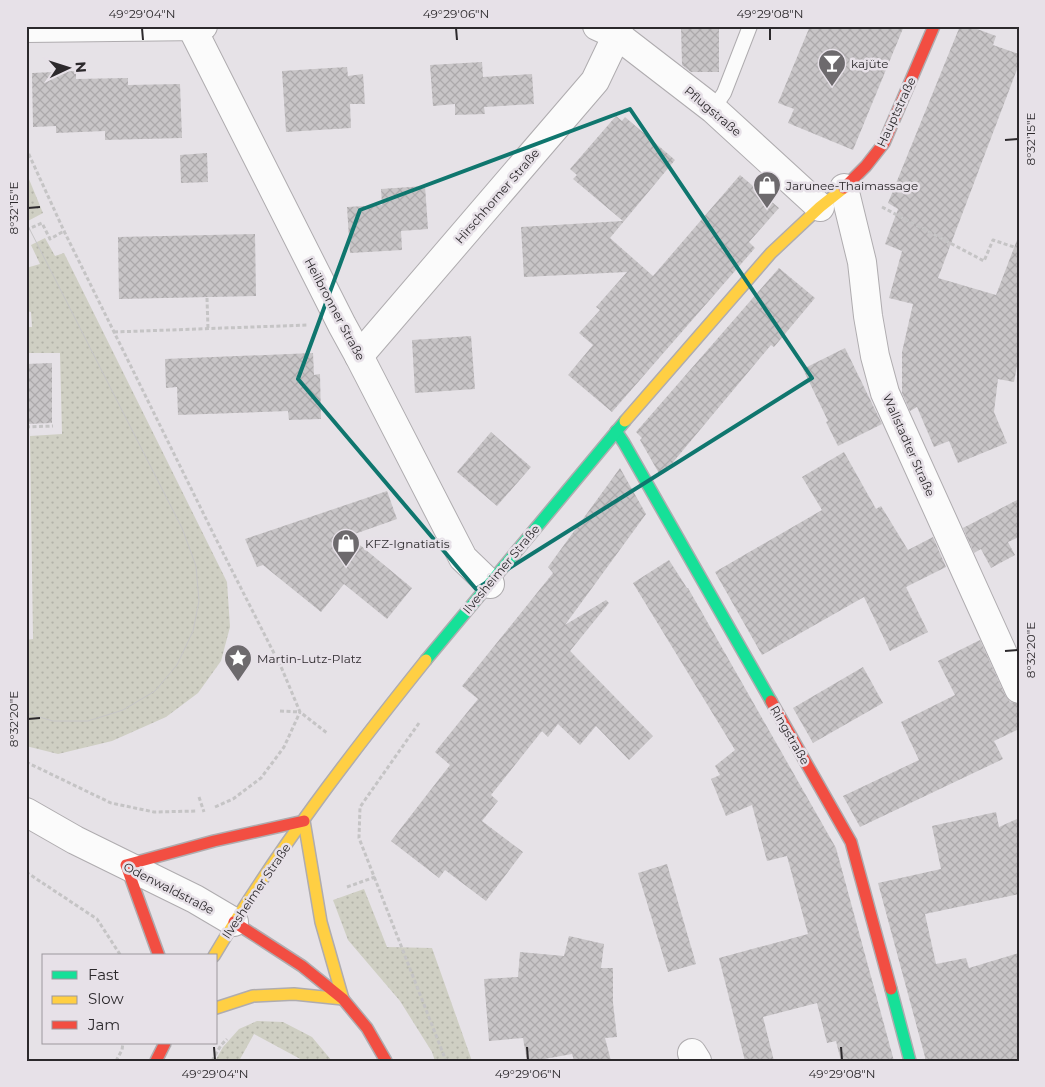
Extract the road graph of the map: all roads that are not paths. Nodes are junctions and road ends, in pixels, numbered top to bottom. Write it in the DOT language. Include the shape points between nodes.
graph roads {
  1 [pos="191,26"];
  2 [pos="203,26"];
  3 [pos="750,26"];
  4 [pos="934,26"];
  5 [pos="26,28"];
  6 [pos="611,29"];
  7 [pos="714,110"];
  8 [pos="844,188"];
  9 [pos="820,207"];
  10 [pos="359,356"];
  11 [pos="616,432"];
  12 [pos="490,584"];
  13 [pos="1019,689"];
  14 [pos="26,812"];
  15 [pos="304,821"];
  16 [pos="126,866"];
  17 [pos="234,922"];
  18 [pos="158,954"];
  19 [pos="215,954"];
  20 [pos="343,999"];
  21 [pos="218,1007"];
  22 [pos="164,1044"];
  23 [pos="156,1061"];
  24 [pos="386,1061"];
  25 [pos="910,1061"];
  1 -- 2 [label="street"];
  1 -- 5 [label="street"];
  1 -- 10 [label="street, Heilbronner Straße"];
  3 -- 7 [label="lane"];
  4 -- 8 [label="street, Hauptstraße" via="884,143"];
  6 -- 7 [label="street, Pflugstraße"];
  6 -- 10 [label="street, Hirschhorner Straße" via="595,81"];
  7 -- 9 [label="street, Pflugstraße"];
  8 -- 9 [label="street, Hauptstraße"];
  8 -- 13 [label="street, Wallstadter Straße" via="862,262 875,356 885,393"];
  9 -- 11 [label="street, Ilvesheimer Straße" via="771,253"];
  10 -- 12 [label="street, Heilbronner Straße" via="463,558"];
  11 -- 12 [label="street, Ilvesheimer Straße"];
  11 -- 25 [label="street, Ringstraße" via="850,842"];
  12 -- 15 [label="street, Ilvesheimer Straße" via="357,747"];
  14 -- 16 [label="street, Odenwaldstraße"];
  15 -- 16 [label="street" via="214,841"];
  15 -- 17 [label="street, Ilvesheimer Straße"];
  15 -- 20 [label="street" via="321,922"];
  16 -- 17 [label="street, Odenwaldstraße"];
  16 -- 18 [label="street"];
  17 -- 19 [label="street, Ilvesheimer Straße"];
  17 -- 20 [label="street, Odenwaldstraße" via="302,966"];
  20 -- 21 [label="street" via="294,994 253,996"];
  20 -- 24 [label="street, Odenwaldstraße" via="367,1028"];
  22 -- 23 [label="street"];
}
